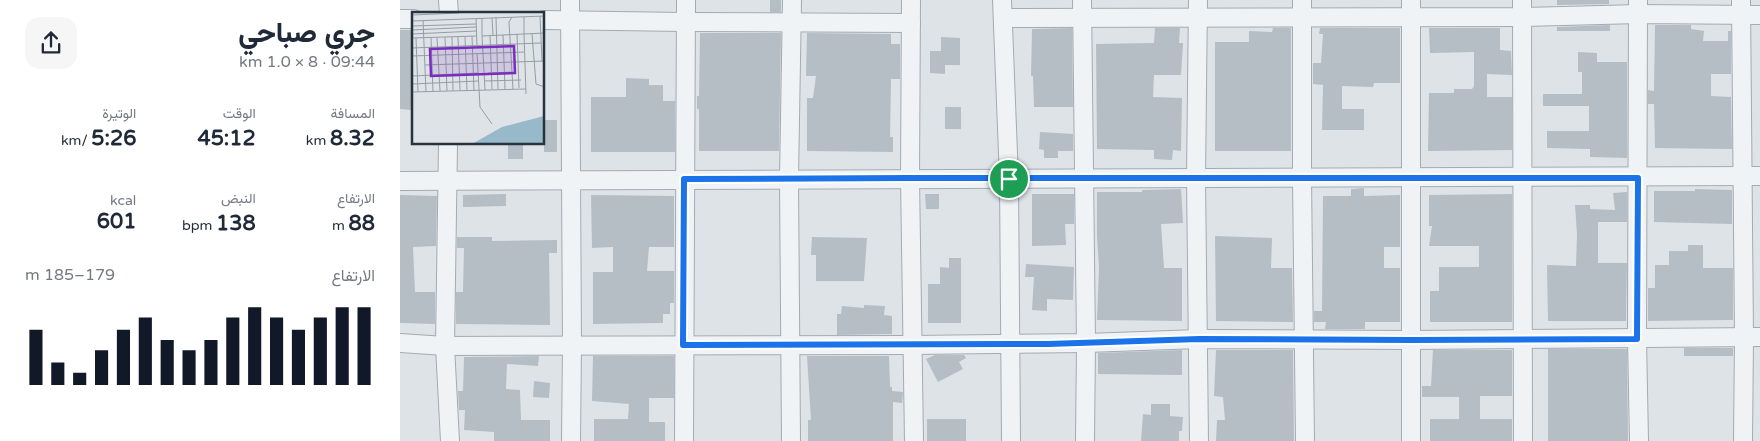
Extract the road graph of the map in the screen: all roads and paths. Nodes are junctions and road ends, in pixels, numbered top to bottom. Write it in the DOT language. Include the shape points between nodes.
graph roads {
  1 [pos="570,0"];
  2 [pos="686,0"];
  3 [pos="792,0"];
  4 [pos="911,0"];
  5 [pos="1002,0"];
  6 [pos="1082,0"];
  7 [pos="1198,0"];
  8 [pos="1638,7"];
  9 [pos="1741,7"];
  10 [pos="1302,8"];
  11 [pos="1522,8"];
  12 [pos="1411,9"];
  13 [pos="1760,15"];
  14 [pos="1003,18"];
  15 [pos="1082,18"];
  16 [pos="1198,18"];
  17 [pos="545,20"];
  18 [pos="570,20"];
  19 [pos="685,22"];
  20 [pos="792,22"];
  21 [pos="911,22"];
  22 [pos="448,145"];
  23 [pos="1751,176"];
  24 [pos="910,178"];
  25 [pos="1083,178"];
  26 [pos="1196,178"];
  27 [pos="1302,178"];
  28 [pos="1411,178"];
  29 [pos="1523,178"];
  30 [pos="1638,178"];
  31 [pos="572,179"];
  32 [pos="684,179"];
  33 [pos="789,179"];
  34 [pos="1009,179"];
  35 [pos="447,180"];
  36 [pos="400,181"];
  37 [pos="1752,337"];
  38 [pos="1199,339"];
  39 [pos="1637,339"];
  40 [pos="1304,340"];
  41 [pos="1411,340"];
  42 [pos="1522,340"];
  43 [pos="1086,343"];
  44 [pos="400,344"];
  45 [pos="1011,344"];
  46 [pos="572,345"];
  47 [pos="683,345"];
  48 [pos="791,345"];
  49 [pos="912,345"];
  50 [pos="445,346"];
  51 [pos="450,441"];
  52 [pos="571,441"];
  53 [pos="684,441"];
  54 [pos="791,441"];
  55 [pos="914,441"];
  56 [pos="1011,441"];
  57 [pos="1085,441"];
  58 [pos="1199,441"];
  59 [pos="1305,441"];
  60 [pos="1411,441"];
  61 [pos="1523,441"];
  62 [pos="1639,441"];
  63 [pos="1743,441"];
  1 -- 18 [label="street"];
  2 -- 19 [label="street"];
  3 -- 20 [label="street"];
  4 -- 21 [label="street"];
  5 -- 14 [label="street"];
  6 -- 15 [label="street"];
  7 -- 16 [label="street"];
  8 -- 9 [label="street"];
  8 -- 11 [label="street"];
  8 -- 30 [label="street"];
  9 -- 13 [label="street"];
  9 -- 23 [label="street"];
  10 -- 12 [label="street"];
  10 -- 16 [label="street"];
  10 -- 27 [label="street"];
  11 -- 12 [label="street"];
  11 -- 29 [label="street"];
  12 -- 28 [label="street"];
  14 -- 15 [label="street"];
  14 -- 34 [label="street"];
  15 -- 16 [label="street"];
  15 -- 25 [label="street"];
  16 -- 26 [label="street"];
  17 -- 18 [label="street"];
  18 -- 19 [label="street"];
  18 -- 31 [label="street"];
  19 -- 20 [label="street"];
  19 -- 32 [label="street"];
  20 -- 21 [label="street"];
  20 -- 33 [label="street"];
  21 -- 24 [label="street"];
  22 -- 35 [label="street"];
  23 -- 30 [label="street"];
  23 -- 37 [label="street"];
  24 -- 33 [label="street"];
  24 -- 34 [label="street"];
  24 -- 49 [label="street"];
  25 -- 26 [label="street"];
  25 -- 34 [label="street"];
  25 -- 43 [label="street"];
  26 -- 27 [label="street"];
  26 -- 38 [label="street"];
  27 -- 28 [label="street"];
  27 -- 40 [label="street"];
  28 -- 29 [label="street"];
  28 -- 41 [label="street"];
  29 -- 30 [label="street"];
  29 -- 42 [label="street"];
  30 -- 39 [label="street"];
  31 -- 32 [label="street"];
  31 -- 35 [label="street"];
  31 -- 46 [label="street"];
  32 -- 33 [label="street"];
  32 -- 47 [label="street"];
  33 -- 48 [label="street"];
  34 -- 45 [label="street"];
  35 -- 36 [label="street"];
  35 -- 50 [label="street"];
  37 -- 39 [label="street"];
  37 -- 63 [label="street"];
  38 -- 40 [label="street"];
  38 -- 43 [label="street"];
  38 -- 58 [label="street"];
  39 -- 42 [label="street"];
  39 -- 62 [label="street"];
  40 -- 41 [label="street"];
  40 -- 59 [label="street"];
  41 -- 42 [label="street"];
  41 -- 60 [label="street"];
  42 -- 61 [label="street"];
  43 -- 45 [label="street"];
  43 -- 57 [label="street"];
  44 -- 50 [label="street"];
  45 -- 49 [label="street"];
  45 -- 56 [label="street"];
  46 -- 47 [label="street"];
  46 -- 50 [label="street"];
  46 -- 52 [label="street"];
  47 -- 48 [label="street"];
  47 -- 53 [label="street"];
  48 -- 49 [label="street"];
  48 -- 54 [label="street"];
  49 -- 55 [label="street"];
  50 -- 51 [label="street"];
}
